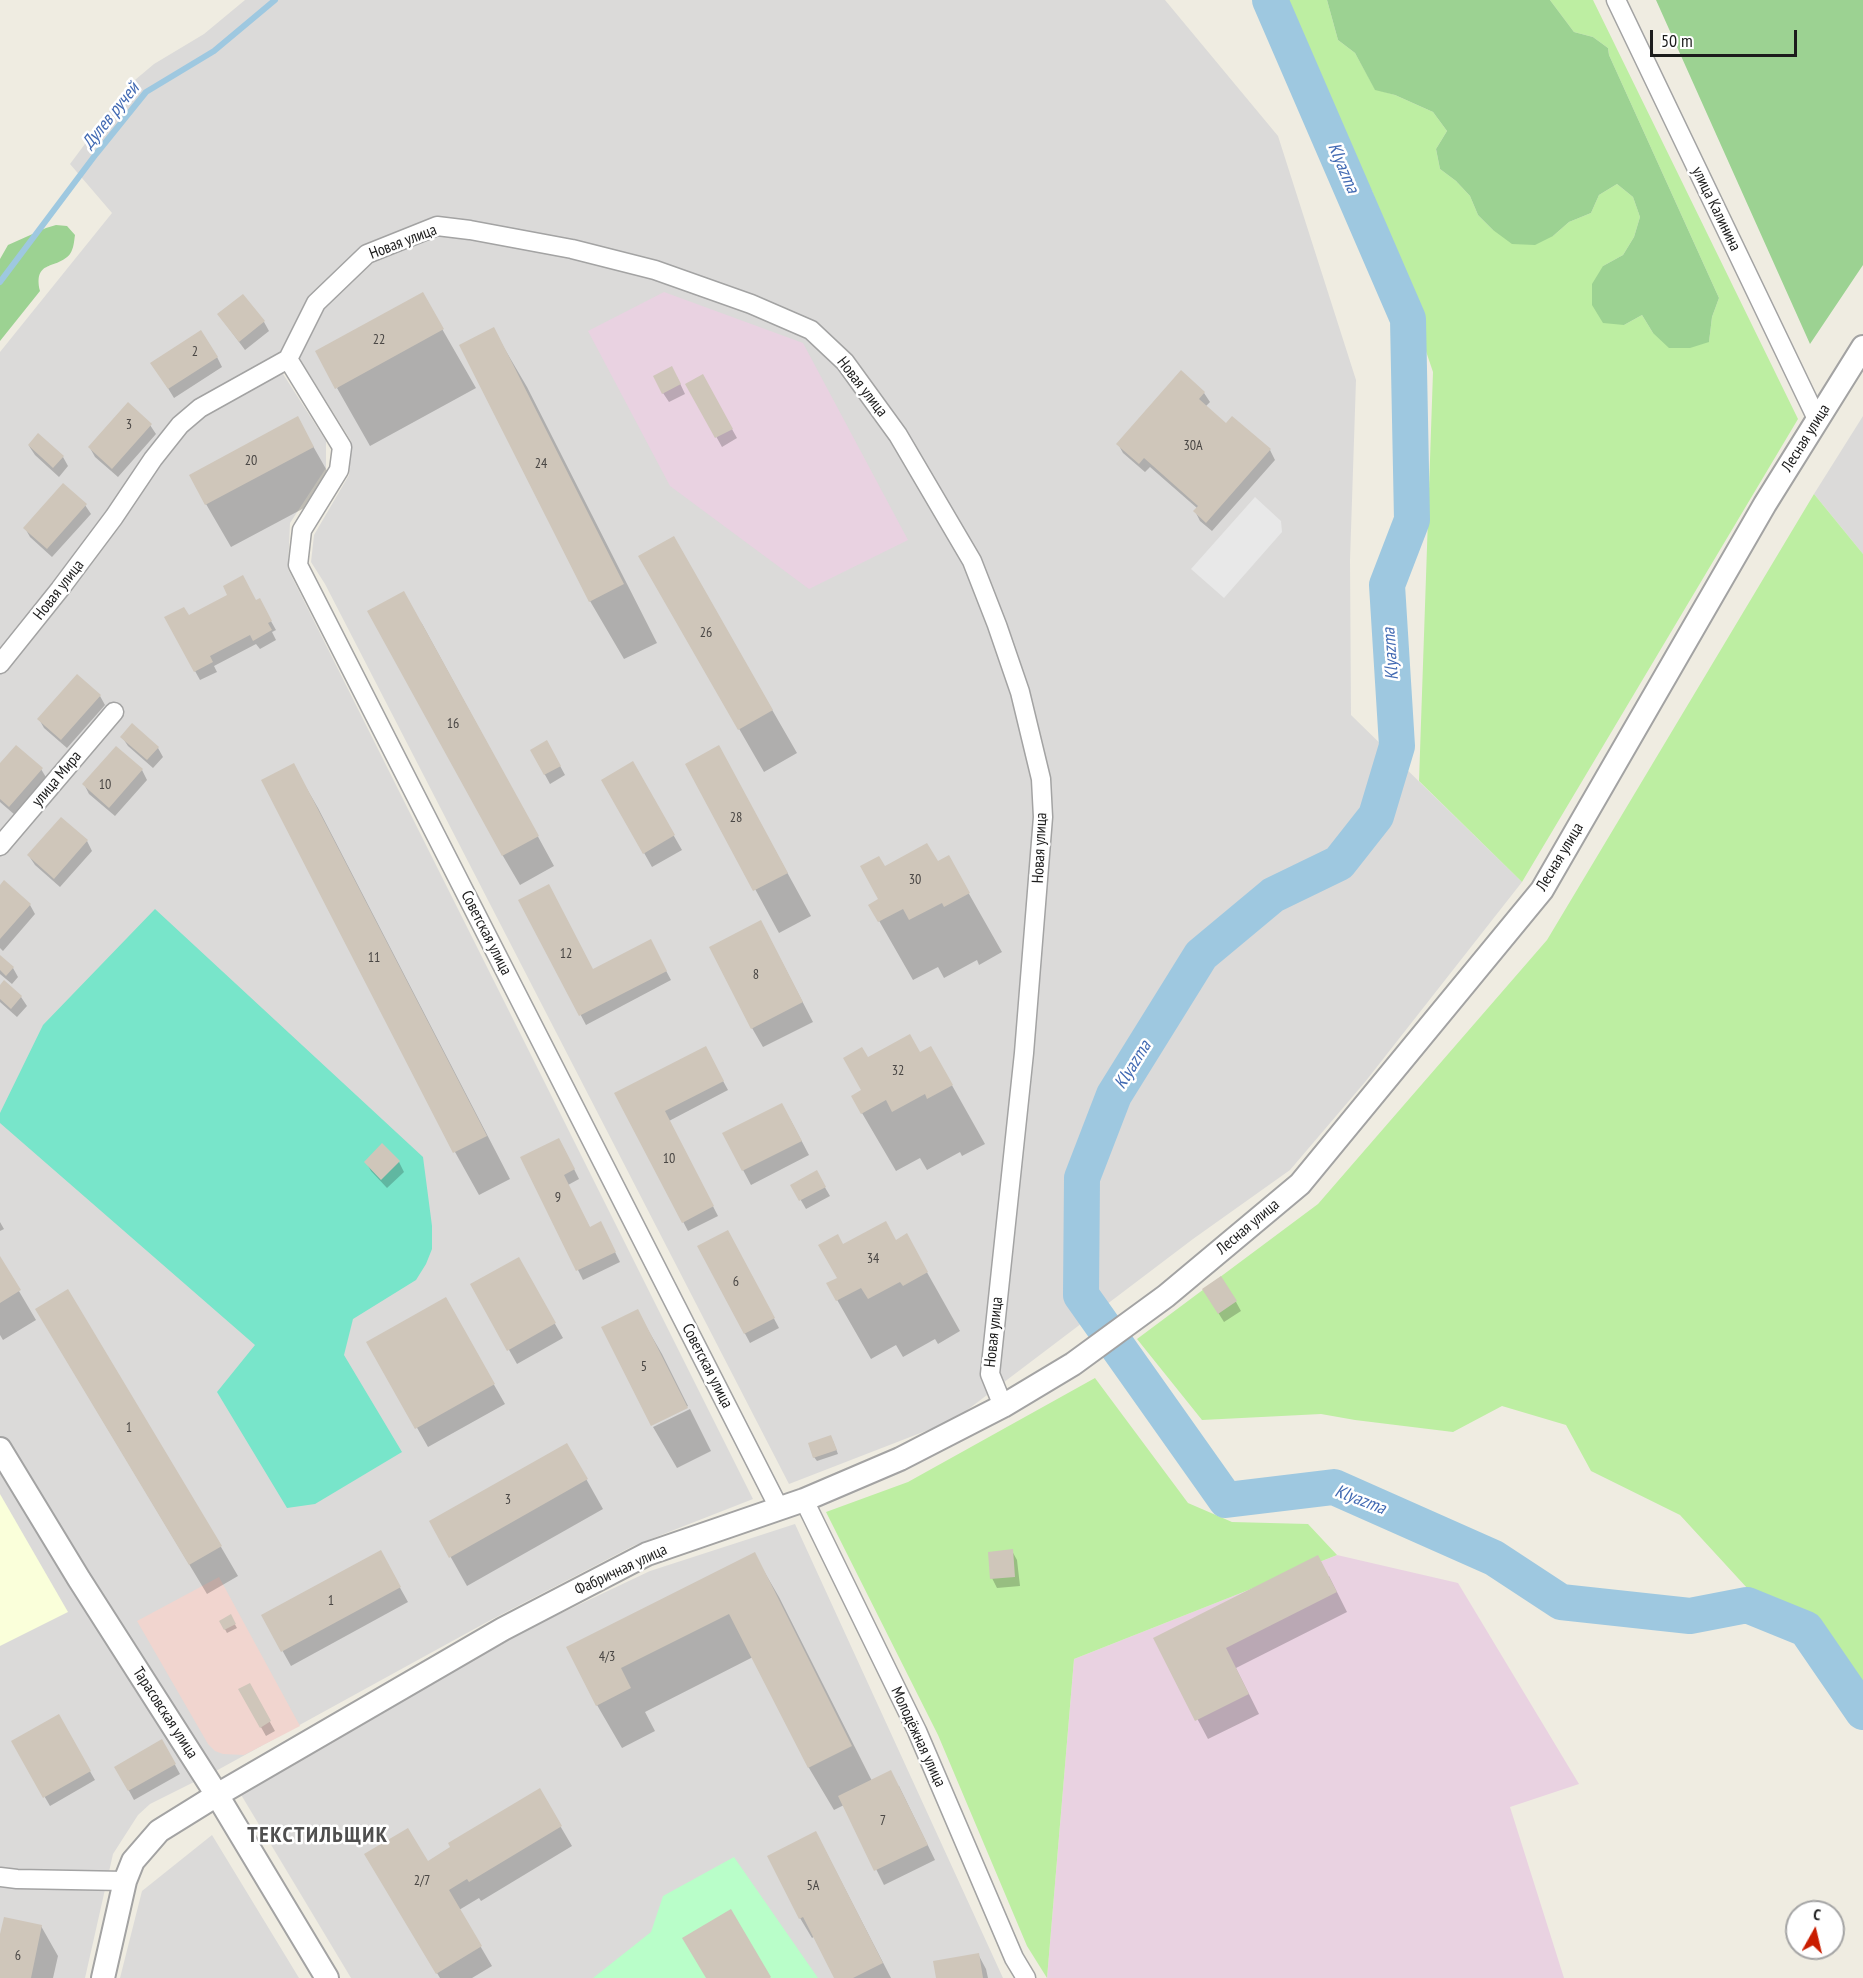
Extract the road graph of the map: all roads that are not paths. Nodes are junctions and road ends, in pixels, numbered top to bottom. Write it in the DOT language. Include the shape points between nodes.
graph roads {
  1 [pos="1616,0"];
  2 [pos="1863,347"];
  3 [pos="288,359"];
  4 [pos="1817,418"];
  5 [pos="0,664"];
  6 [pos="114,712"];
  7 [pos="0,846"];
  8 [pos="1073,1364"];
  9 [pos="1002,1406"];
  10 [pos="0,1449"];
  11 [pos="804,1500"];
  12 [pos="779,1508"];
  13 [pos="217,1795"];
  14 [pos="0,1877"];
  15 [pos="125,1881"];
  16 [pos="103,1978"];
  17 [pos="327,1978"];
  18 [pos="1026,1978"];
  1 -- 4 [label="street, улица Калинина"];
  2 -- 4 [label="street, Лесная улица"];
  3 -- 5 [label="street, Новая улица" via="200,408 180,425"];
  3 -- 9 [label="street, Новая улица" via="316,303 367,254 437,226 470,230 655,270 811,330 845,362 898,435 972,561 1020,692 1041,780 1043,818 1024,1053 990,1374"];
  3 -- 12 [label="street, Советская улица" via="342,447 339,470 302,530 298,565"];
  4 -- 8 [label="street, Лесная улица" via="1542,890 1300,1184 1166,1296"];
  6 -- 7 [label="street, улица Мира"];
  8 -- 9 [label="street, Фабричная улица"];
  9 -- 11 [label="street, Фабричная улица" via="900,1459"];
  10 -- 13 [label="street, Тарасовская улица"];
  11 -- 12 [label="street, Фабричная улица"];
  11 -- 18 [label="street, Молодёжная улица" via="916,1731"];
  12 -- 13 [label="street, Фабричная улица" via="647,1554 503,1629"];
  13 -- 15 [label="street, Фабричная улица" via="159,1831 133,1862"];
  13 -- 17 [label="street, Тарасовская улица"];
  14 -- 15 [label="street"];
  15 -- 16 [label="street, Фабричная улица"];
}
